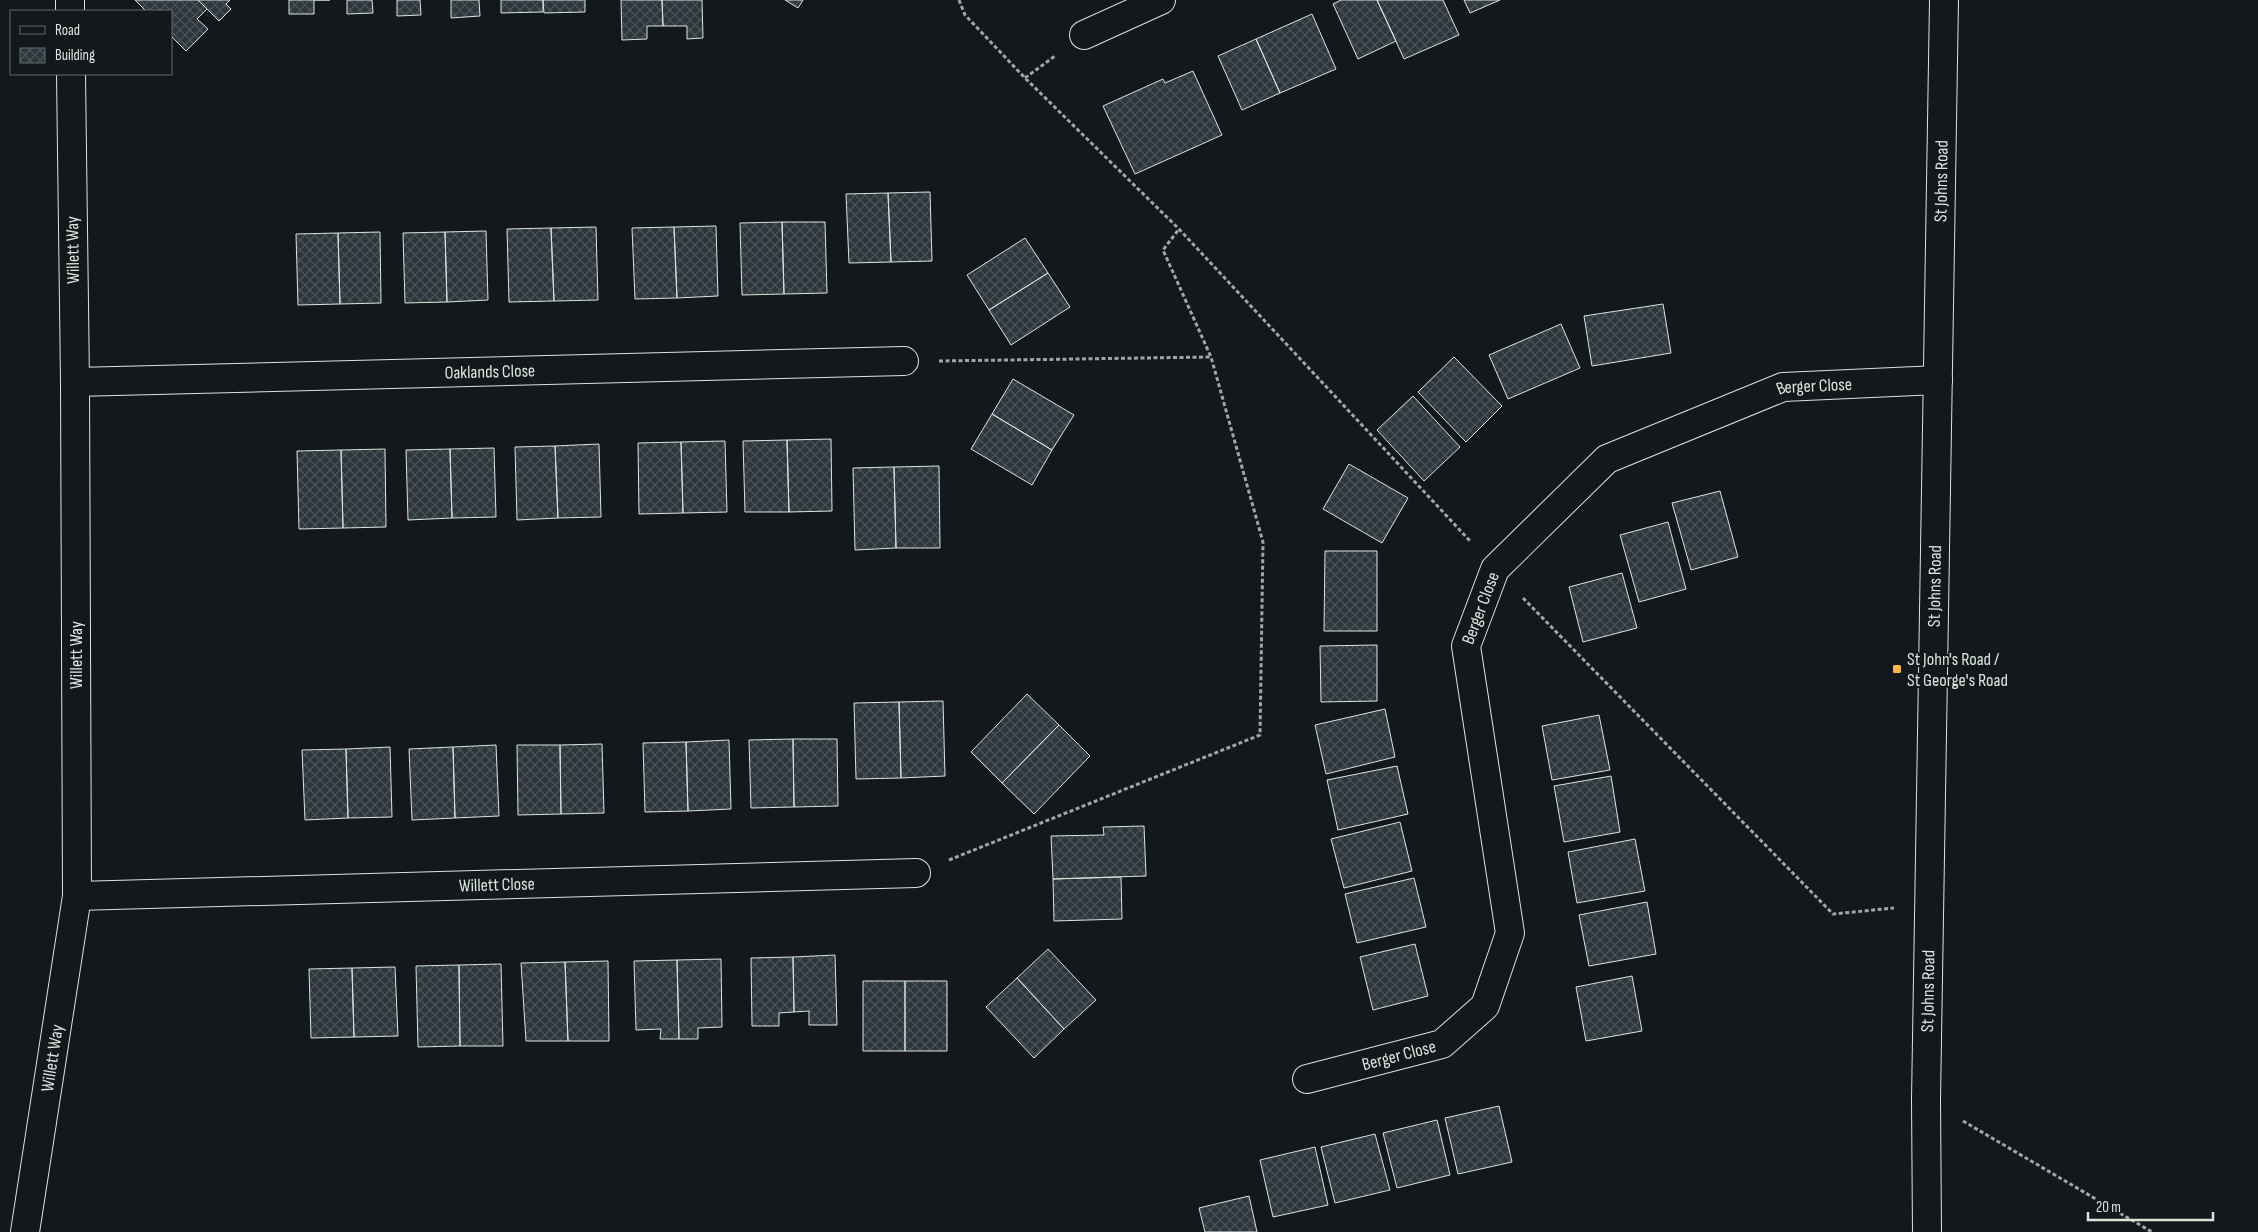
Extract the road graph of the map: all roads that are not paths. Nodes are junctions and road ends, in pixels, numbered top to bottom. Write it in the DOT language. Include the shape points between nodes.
graph roads {
  1 [pos="1161,0"];
  2 [pos="1944,0"];
  3 [pos="1084,35"];
  4 [pos="71,75"];
  5 [pos="904,361"];
  6 [pos="1938,380"];
  7 [pos="75,382"];
  8 [pos="916,873"];
  9 [pos="77,896"];
  10 [pos="1307,1079"];
  11 [pos="25,1232"];
  12 [pos="1927,1232"];
  1 -- 3 [label="street"];
  2 -- 6 [label="street, St Johns Road"];
  4 -- 7 [label="street, Willett Way"];
  5 -- 7 [label="street, Oaklands Close"];
  6 -- 10 [label="street, Berger Close" via="1783,387 1607,459 1495,569 1466,646 1510,933 1485,1006 1442,1044"];
  6 -- 12 [label="street, St Johns Road" via="1926,1100"];
  7 -- 9 [label="street, Willett Way"];
  8 -- 9 [label="street, Willett Close"];
  9 -- 11 [label="street, Willett Way"];
}
